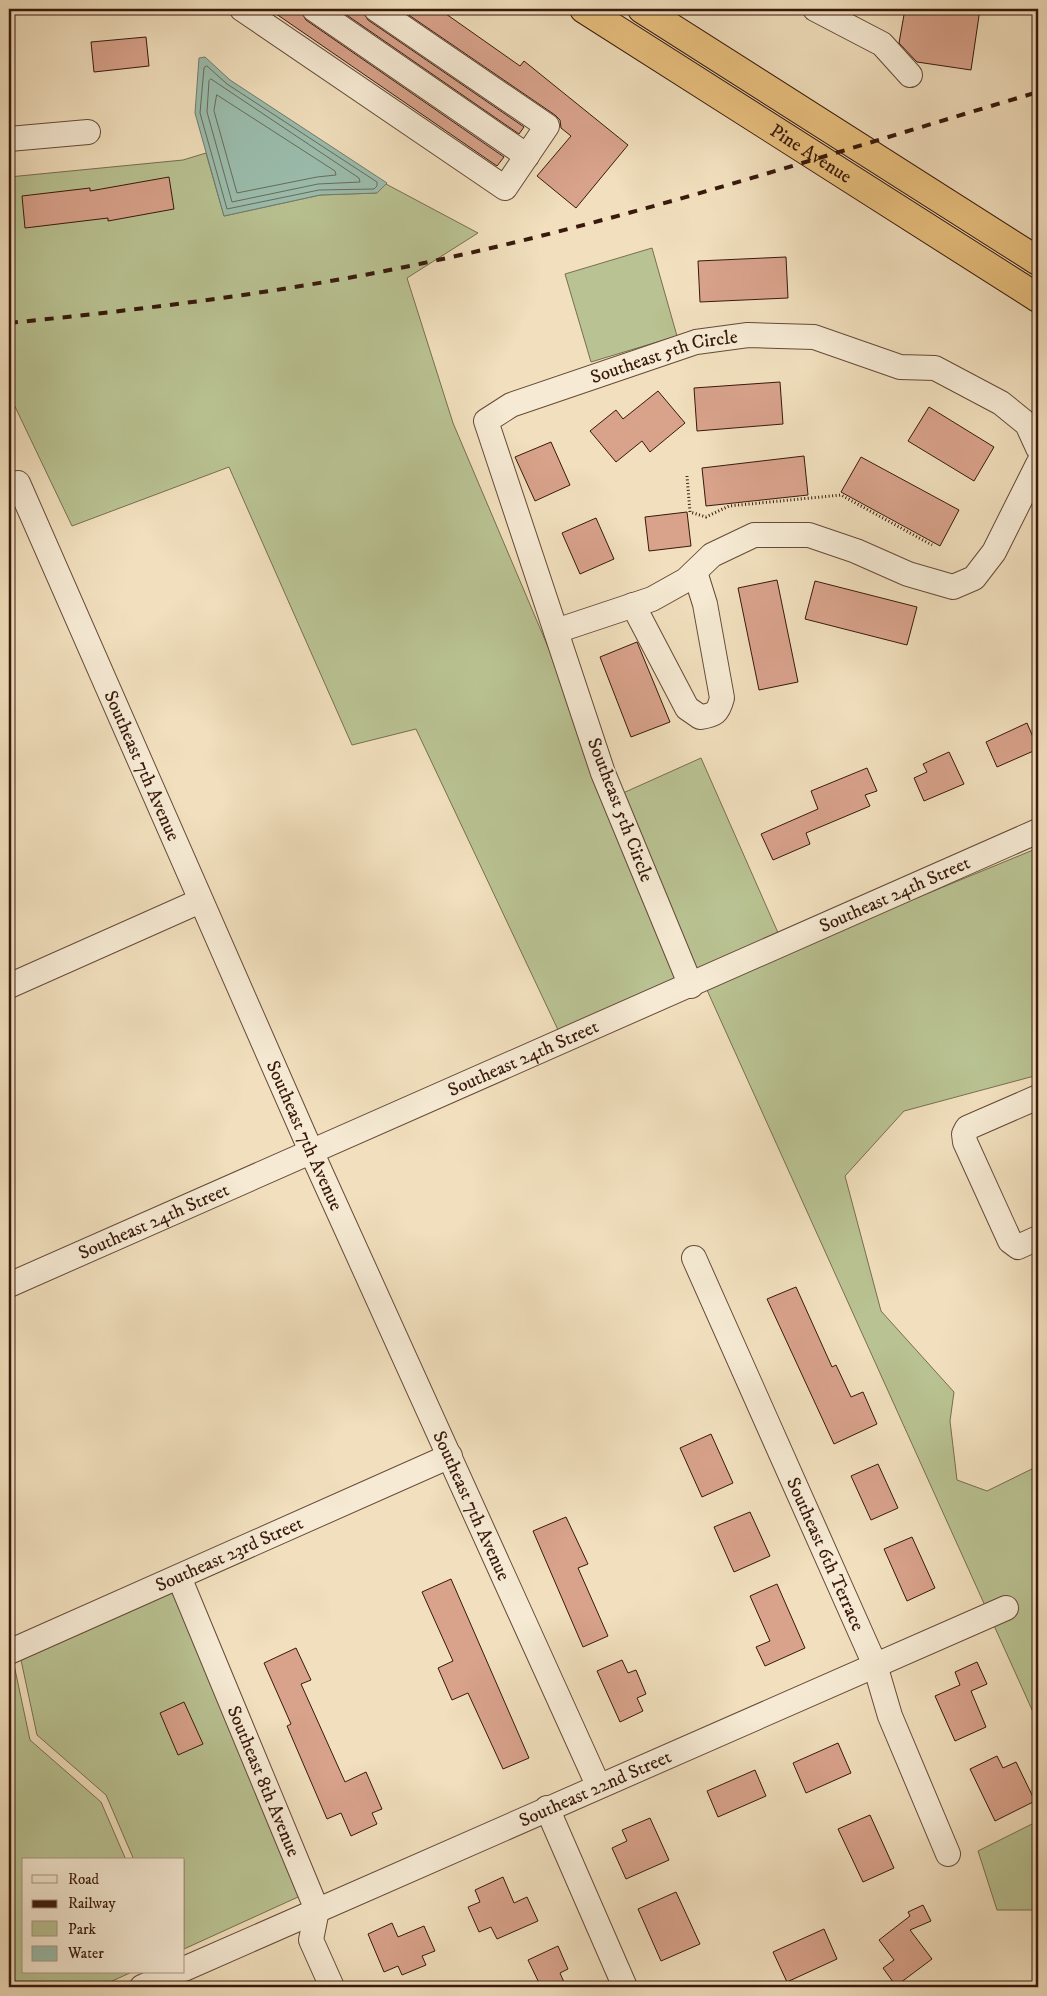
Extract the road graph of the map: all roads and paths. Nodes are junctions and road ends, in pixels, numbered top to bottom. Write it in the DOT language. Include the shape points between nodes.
graph roads {
  1 [pos="242,9"];
  2 [pos="314,9"];
  3 [pos="376,9"];
  4 [pos="584,9"];
  5 [pos="642,9"];
  6 [pos="815,9"];
  7 [pos="910,75"];
  8 [pos="88,132"];
  9 [pos="9,140"];
  10 [pos="527,156"];
  11 [pos="1038,261"];
  12 [pos="1038,298"];
  13 [pos="1038,448"];
  14 [pos="1038,464"];
  15 [pos="687,476"];
  16 [pos="14,484"];
  17 [pos="932,544"];
  18 [pos="694,572"];
  19 [pos="633,606"];
  20 [pos="556,631"];
  21 [pos="1038,831"];
  22 [pos="200,901"];
  23 [pos="9,986"];
  24 [pos="691,986"];
  25 [pos="1038,1097"];
  26 [pos="310,1151"];
  27 [pos="1038,1238"];
  28 [pos="694,1258"];
  29 [pos="9,1285"];
  30 [pos="450,1456"];
  31 [pos="179,1577"];
  32 [pos="1006,1608"];
  33 [pos="9,1652"];
  34 [pos="875,1665"];
  35 [pos="598,1785"];
  36 [pos="547,1808"];
  37 [pos="948,1854"];
  38 [pos="317,1910"];
  39 [pos="185,1969"];
  40 [pos="171,1974"];
  41 [pos="142,1987"];
  42 [pos="332,1987"];
  43 [pos="625,1987"];
  1 -- 10 [label="street" via="505,188"];
  2 -- 10 [label="street"];
  3 -- 10 [label="street" via="547,126"];
  4 -- 12 [label="highway, Pine Avenue"];
  5 -- 11 [label="highway, Pine Avenue"];
  6 -- 7 [label="street" via="882,44"];
  8 -- 9 [label="street"];
  13 -- 20 [label="street, Southeast 5th Circle" via="1027,424 1001,403 935,368 900,367 814,337 748,335 696,342 511,404 486,421"];
  14 -- 18 [label="street" via="994,552 974,578 953,587 908,574 856,551 809,536 754,535 712,555"];
  15 -- 17 [label="path" via="690,512 706,516 729,506 841,496"];
  16 -- 22 [label="street, Southeast 7th Avenue"];
  18 -- 19 [label="street" via="652,599"];
  18 -- 19 [label="street" via="705,604 722,698 719,711 713,715 700,717 687,708"];
  19 -- 20 [label="street"];
  20 -- 24 [label="street, Southeast 5th Circle" via="603,774"];
  21 -- 24 [label="street, Southeast 24th Street"];
  22 -- 23 [label="street"];
  22 -- 26 [label="street, Southeast 7th Avenue"];
  24 -- 26 [label="street, Southeast 24th Street"];
  25 -- 27 [label="street" via="967,1128 964,1134 1010,1241 1018,1247"];
  26 -- 29 [label="street, Southeast 24th Street"];
  26 -- 30 [label="street, Southeast 7th Avenue"];
  28 -- 34 [label="street, Southeast 6th Terrace"];
  30 -- 31 [label="street, Southeast 23rd Street"];
  30 -- 35 [label="street, Southeast 7th Avenue"];
  31 -- 33 [label="street, Southeast 23rd Street"];
  31 -- 38 [label="street, Southeast 8th Avenue"];
  32 -- 34 [label="street, Southeast 22nd Street"];
  34 -- 35 [label="street, Southeast 22nd Street"];
  34 -- 37 [label="street, Southeast 6th Terrace" via="890,1716"];
  35 -- 36 [label="street, Southeast 22nd Street"];
  36 -- 38 [label="street, Southeast 22nd Street"];
  36 -- 43 [label="street"];
  38 -- 39 [label="street, Southeast 22nd Street"];
  38 -- 42 [label="street" via="311,1940"];
  40 -- 41 [label="street"];
}
